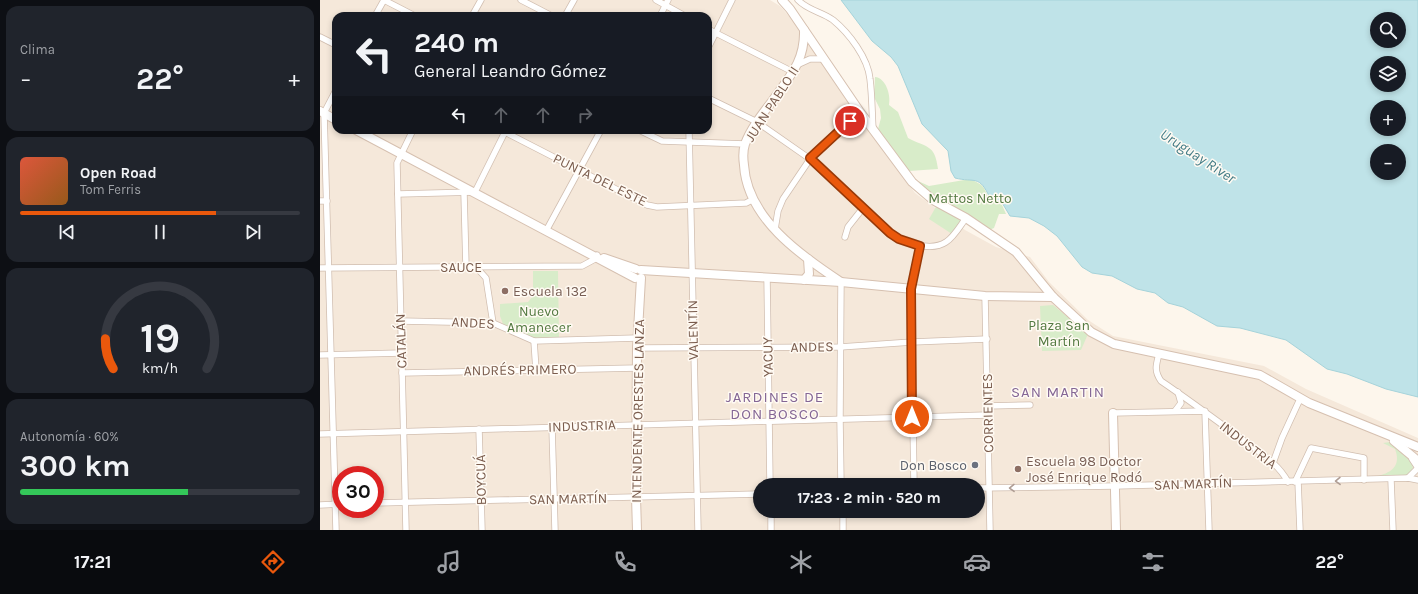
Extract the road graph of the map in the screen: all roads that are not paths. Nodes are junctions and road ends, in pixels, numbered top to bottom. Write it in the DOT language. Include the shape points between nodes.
graph roads {
  1 [pos="384,0"];
  2 [pos="481,0"];
  3 [pos="521,0"];
  4 [pos="574,0"];
  5 [pos="656,0"];
  6 [pos="732,0"];
  7 [pos="782,0"];
  8 [pos="798,0"];
  9 [pos="667,3"];
  10 [pos="377,12"];
  11 [pos="407,12"];
  12 [pos="474,12"];
  13 [pos="544,12"];
  14 [pos="567,12"];
  15 [pos="662,12"];
  16 [pos="679,12"];
  17 [pos="804,28"];
  18 [pos="712,31"];
  19 [pos="716,33"];
  20 [pos="320,37"];
  21 [pos="712,40"];
  22 [pos="332,43"];
  23 [pos="824,59"];
  24 [pos="799,64"];
  25 [pos="793,72"];
  26 [pos="332,96"];
  27 [pos="712,100"];
  28 [pos="322,112"];
  29 [pos="860,112"];
  30 [pos="332,118"];
  31 [pos="757,122"];
  32 [pos="873,129"];
  33 [pos="364,134"];
  34 [pos="411,134"];
  35 [pos="503,134"];
  36 [pos="510,134"];
  37 [pos="599,134"];
  38 [pos="647,134"];
  39 [pos="689,134"];
  40 [pos="689,143"];
  41 [pos="745,144"];
  42 [pos="401,153"];
  43 [pos="810,158"];
  44 [pos="579,171"];
  45 [pos="475,192"];
  46 [pos="464,193"];
  47 [pos="398,194"];
  48 [pos="752,200"];
  49 [pos="320,201"];
  50 [pos="327,201"];
  51 [pos="690,205"];
  52 [pos="863,208"];
  53 [pos="966,218"];
  54 [pos="776,229"];
  55 [pos="548,232"];
  56 [pos="845,237"];
  57 [pos="920,246"];
  58 [pos="596,257"];
  59 [pos="808,259"];
  60 [pos="399,267"];
  61 [pos="466,267"];
  62 [pos="476,267"];
  63 [pos="320,268"];
  64 [pos="328,268"];
  65 [pos="692,274"];
  66 [pos="639,275"];
  67 [pos="767,277"];
  68 [pos="804,280"];
  69 [pos="841,282"];
  70 [pos="911,289"];
  71 [pos="985,296"];
  72 [pos="1053,297"];
  73 [pos="401,321"];
  74 [pos="493,323"];
  75 [pos="637,338"];
  76 [pos="987,339"];
  77 [pos="534,341"];
  78 [pos="912,342"];
  79 [pos="693,347"];
  80 [pos="840,347"];
  81 [pos="637,348"];
  82 [pos="768,348"];
  83 [pos="402,353"];
  84 [pos="1159,354"];
  85 [pos="320,355"];
  86 [pos="331,355"];
  87 [pos="637,368"];
  88 [pos="536,370"];
  89 [pos="402,373"];
  90 [pos="1178,392"];
  91 [pos="1300,399"];
  92 [pos="1030,405"];
  93 [pos="987,406"];
  94 [pos="1175,411"];
  95 [pos="1204,411"];
  96 [pos="1113,413"];
  97 [pos="987,415"];
  98 [pos="912,417"];
  99 [pos="840,419"];
  100 [pos="768,421"];
  101 [pos="694,423"];
  102 [pos="636,425"];
  103 [pos="552,427"];
  104 [pos="479,429"];
  105 [pos="403,431"];
  106 [pos="333,433"];
  107 [pos="320,434"];
  108 [pos="1407,446"];
  109 [pos="1418,448"];
  110 [pos="1418,461"];
  111 [pos="1273,463"];
  112 [pos="335,466"];
  113 [pos="1418,468"];
  114 [pos="770,478"];
  115 [pos="842,478"];
  116 [pos="914,478"];
  117 [pos="1408,478"];
  118 [pos="1364,480"];
  119 [pos="1391,480"];
  120 [pos="1418,480"];
  121 [pos="1297,481"];
  122 [pos="1288,482"];
  123 [pos="1207,484"];
  124 [pos="1115,486"];
  125 [pos="988,488"];
  126 [pos="753,494"];
  127 [pos="696,496"];
  128 [pos="636,497"];
  129 [pos="554,499"];
  130 [pos="481,501"];
  131 [pos="405,502"];
  132 [pos="384,503"];
  133 [pos="332,504"];
  134 [pos="320,505"];
  135 [pos="337,518"];
  136 [pos="770,518"];
  137 [pos="842,518"];
  138 [pos="336,530"];
  139 [pos="406,530"];
  140 [pos="482,530"];
  141 [pos="555,530"];
  142 [pos="637,530"];
  143 [pos="698,530"];
  144 [pos="771,530"];
  145 [pos="843,530"];
  146 [pos="990,530"];
  147 [pos="1116,530"];
  148 [pos="1209,530"];
  149 [pos="1300,530"];
  150 [pos="1393,530"];
  1 -- 10 [label="street"];
  1 -- 11 [label="street"];
  2 -- 12 [label="street"];
  3 -- 13 [label="street"];
  4 -- 14 [label="street"];
  5 -- 9 [label="street"];
  6 -- 19 [label="street"];
  7 -- 17 [label="street"];
  8 -- 32 [label="street" via="832,19 847,34 865,62 870,78"];
  9 -- 15 [label="street"];
  9 -- 16 [label="street"];
  17 -- 23 [label="street"];
  17 -- 24 [label="street, JUAN PABLO II"];
  18 -- 19 [label="street"];
  19 -- 21 [label="street"];
  19 -- 25 [label="street"];
  20 -- 22 [label="street"];
  23 -- 24 [label="street" via="810,59"];
  23 -- 29 [label="street"];
  24 -- 25 [label="street, JUAN PABLO II"];
  25 -- 31 [label="street, JUAN PABLO II"];
  26 -- 28 [label="street"];
  27 -- 31 [label="street"];
  28 -- 30 [label="street"];
  28 -- 50 [label="street"];
  29 -- 32 [label="street"];
  29 -- 43 [label="street"];
  31 -- 41 [label="street, JUAN PABLO II"];
  31 -- 43 [label="street"];
  32 -- 53 [label="street" via="921,192"];
  33 -- 42 [label="street"];
  34 -- 42 [label="street, CATALÁN"];
  35 -- 45 [label="street"];
  36 -- 44 [label="street, PUNTA DEL ESTE"];
  37 -- 44 [label="street"];
  38 -- 40 [label="street" via="662,141"];
  39 -- 40 [label="street, VALENTÍN"];
  40 -- 41 [label="street"];
  40 -- 51 [label="street, VALENTÍN"];
  41 -- 48 [label="street, JUAN PABLO II" via="744,172"];
  42 -- 45 [label="street"];
  42 -- 47 [label="street, CATALÁN" via="397,163"];
  43 -- 52 [label="street"];
  43 -- 54 [label="street" via="783,199 778,211"];
  44 -- 51 [label="street, PUNTA DEL ESTE" via="647,205"];
  44 -- 55 [label="street"];
  45 -- 46 [label="street"];
  45 -- 55 [label="street"];
  46 -- 47 [label="street"];
  46 -- 61 [label="street"];
  47 -- 60 [label="street, CATALÁN"];
  48 -- 51 [label="street, PUNTA DEL ESTE" via="746,203"];
  48 -- 54 [label="street, JUAN PABLO II"];
  49 -- 50 [label="street"];
  50 -- 64 [label="street"];
  51 -- 65 [label="street, VALENTÍN"];
  52 -- 56 [label="street" via="848,228"];
  52 -- 57 [label="street" via="899,239"];
  53 -- 57 [label="street" via="945,243"];
  53 -- 72 [label="street" via="1016,252"];
  54 -- 59 [label="street, JUAN PABLO II"];
  55 -- 58 [label="street"];
  57 -- 70 [label="street"];
  58 -- 62 [label="street, SAUCE" via="582,266"];
  58 -- 66 [label="street"];
  59 -- 68 [label="street" via="809,274"];
  59 -- 69 [label="street, JUAN PABLO II"];
  60 -- 61 [label="street, SAUCE"];
  60 -- 64 [label="street, SAUCE"];
  60 -- 73 [label="street, CATALÁN"];
  61 -- 62 [label="street, SAUCE"];
  62 -- 74 [label="street" via="486,278"];
  63 -- 64 [label="street, SAUCE"];
  64 -- 86 [label="street"];
  65 -- 66 [label="street" via="653,271"];
  65 -- 67 [label="street"];
  65 -- 79 [label="street, VALENTÍN"];
  66 -- 75 [label="street, INTENDENTE ORESTES LANZA" via="641,293"];
  67 -- 68 [label="street"];
  67 -- 82 [label="street, YACUY"];
  68 -- 69 [label="street"];
  69 -- 70 [label="street"];
  69 -- 80 [label="street"];
  70 -- 71 [label="street"];
  70 -- 78 [label="street"];
  71 -- 72 [label="street"];
  71 -- 76 [label="street, CORRIENTES"];
  72 -- 84 [label="street" via="1086,328 1102,338 1114,344"];
  73 -- 74 [label="street, ANDES"];
  73 -- 83 [label="street, CATALÁN"];
  74 -- 77 [label="street, ANDES"];
  75 -- 77 [label="street, ANDES"];
  75 -- 81 [label="street, INTENDENTE ORESTES LANZA"];
  76 -- 78 [label="street, ANDES"];
  76 -- 93 [label="street, CORRIENTES"];
  77 -- 88 [label="street"];
  78 -- 80 [label="street, ANDES"];
  78 -- 98 [label="street"];
  79 -- 81 [label="street, ANDES"];
  79 -- 82 [label="street, ANDES"];
  79 -- 101 [label="street, VALENTÍN"];
  80 -- 82 [label="street, ANDES"];
  80 -- 99 [label="street"];
  81 -- 87 [label="street, INTENDENTE ORESTES LANZA"];
  82 -- 100 [label="street, YACUY"];
  83 -- 86 [label="street"];
  83 -- 89 [label="street, CATALÁN"];
  84 -- 90 [label="street, INDUSTRIA" via="1155,367 1156,374 1161,381"];
  84 -- 91 [label="street" via="1260,376"];
  85 -- 86 [label="street"];
  86 -- 106 [label="street"];
  87 -- 88 [label="street, ANDRÉS PRIMERO"];
  87 -- 102 [label="street, INTENDENTE ORESTES LANZA"];
  88 -- 89 [label="street, ANDRÉS PRIMERO"];
  89 -- 105 [label="street, CATALÁN"];
  90 -- 94 [label="street" via="1182,403"];
  90 -- 95 [label="street, INDUSTRIA"];
  91 -- 108 [label="street"];
  91 -- 111 [label="street"];
  92 -- 93 [label="street"];
  93 -- 97 [label="street, CORRIENTES"];
  94 -- 95 [label="street"];
  94 -- 96 [label="street"];
  95 -- 111 [label="street, INDUSTRIA"];
  95 -- 123 [label="street"];
  96 -- 124 [label="street"];
  97 -- 98 [label="street, INDUSTRIA"];
  97 -- 125 [label="street, CORRIENTES"];
  98 -- 99 [label="street, INDUSTRIA"];
  98 -- 116 [label="street"];
  99 -- 100 [label="street, INDUSTRIA"];
  99 -- 115 [label="street"];
  100 -- 101 [label="street, INDUSTRIA"];
  100 -- 114 [label="street, YACUY"];
  101 -- 102 [label="street, INDUSTRIA"];
  101 -- 127 [label="street, VALENTÍN"];
  102 -- 103 [label="street, INDUSTRIA"];
  102 -- 128 [label="street, INTENDENTE ORESTES LANZA"];
  103 -- 104 [label="street, INDUSTRIA"];
  103 -- 129 [label="street"];
  104 -- 105 [label="street, INDUSTRIA"];
  104 -- 130 [label="street, BOYCUÁ"];
  105 -- 106 [label="street, INDUSTRIA"];
  105 -- 131 [label="street, CATALÁN"];
  106 -- 107 [label="street, INDUSTRIA"];
  106 -- 112 [label="street"];
  108 -- 109 [label="street"];
  108 -- 110 [label="street"];
  108 -- 113 [label="street"];
  111 -- 122 [label="street, INDUSTRIA"];
  113 -- 117 [label="street"];
  117 -- 119 [label="street, SAN MARTÍN"];
  117 -- 120 [label="street, SAN MARTÍN"];
  118 -- 119 [label="street, SAN MARTÍN"];
  118 -- 121 [label="street, SAN MARTÍN, one-way"];
  118 -- 121 [label="street" via="1364,458 1311,448"];
  119 -- 150 [label="street"];
  121 -- 122 [label="street, SAN MARTÍN"];
  121 -- 149 [label="street"];
  122 -- 123 [label="street, SAN MARTÍN"];
  123 -- 124 [label="street, SAN MARTÍN"];
  123 -- 148 [label="street"];
  124 -- 125 [label="street, SAN MARTÍN, one-way"];
  124 -- 147 [label="street"];
  125 -- 146 [label="street, CORRIENTES"];
  126 -- 127 [label="street, SAN MARTÍN"];
  127 -- 128 [label="street, SAN MARTÍN"];
  127 -- 143 [label="street, VALENTÍN"];
  128 -- 129 [label="street, SAN MARTÍN"];
  128 -- 142 [label="street, INTENDENTE ORESTES LANZA"];
  129 -- 130 [label="street, SAN MARTÍN"];
  129 -- 141 [label="street"];
  130 -- 131 [label="street, SAN MARTÍN"];
  130 -- 140 [label="street, BOYCUÁ"];
  131 -- 132 [label="street, SAN MARTÍN"];
  131 -- 139 [label="street, CATALÁN"];
  133 -- 134 [label="street"];
  135 -- 138 [label="street"];
  136 -- 144 [label="street"];
  137 -- 145 [label="street"];
}
